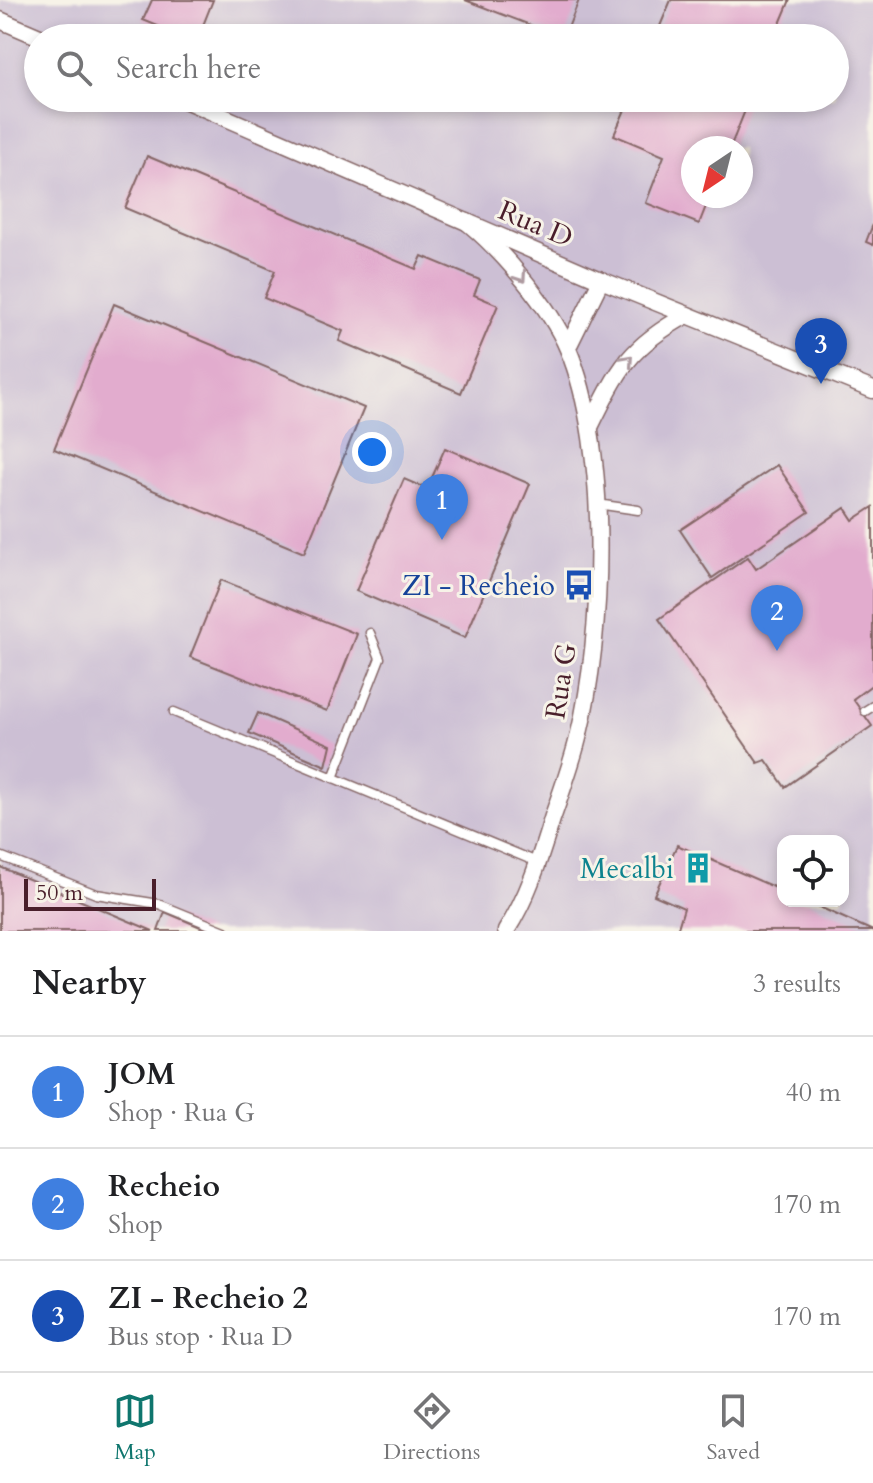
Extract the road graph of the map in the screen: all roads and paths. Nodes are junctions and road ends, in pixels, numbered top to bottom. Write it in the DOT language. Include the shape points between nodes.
graph roads {
  1 [pos="0,20"];
  2 [pos="24,30"];
  3 [pos="212,112"];
  4 [pos="467,222"];
  5 [pos="601,280"];
  6 [pos="687,315"];
  7 [pos="568,347"];
  8 [pos="873,390"];
  9 [pos="591,425"];
  10 [pos="596,504"];
  11 [pos="638,510"];
  12 [pos="370,633"];
  13 [pos="174,712"];
  14 [pos="333,778"];
  15 [pos="0,856"];
  16 [pos="538,862"];
  17 [pos="225,931"];
  18 [pos="506,931"];
  1 -- 2 [label="street"];
  3 -- 4 [label="street, Rua D"];
  4 -- 5 [label="street, Rua D"];
  4 -- 7 [label="street, Rua G, one-way" via="515,268"];
  5 -- 6 [label="street, Rua D"];
  5 -- 7 [label="street"];
  6 -- 8 [label="street, Rua D"];
  9 -- 6 [label="street, one-way" via="621,365 654,333"];
  7 -- 9 [label="street, Rua G"];
  9 -- 10 [label="street, Rua G"];
  10 -- 11 [label="lane"];
  10 -- 16 [label="street, Rua G" via="596,613 585,701 578,740"];
  12 -- 14 [label="lane" via="380,658"];
  13 -- 14 [label="lane"];
  14 -- 16 [label="lane"];
  15 -- 17 [label="lane" via="96,894 159,904"];
  16 -- 18 [label="street, Rua G"];
}
